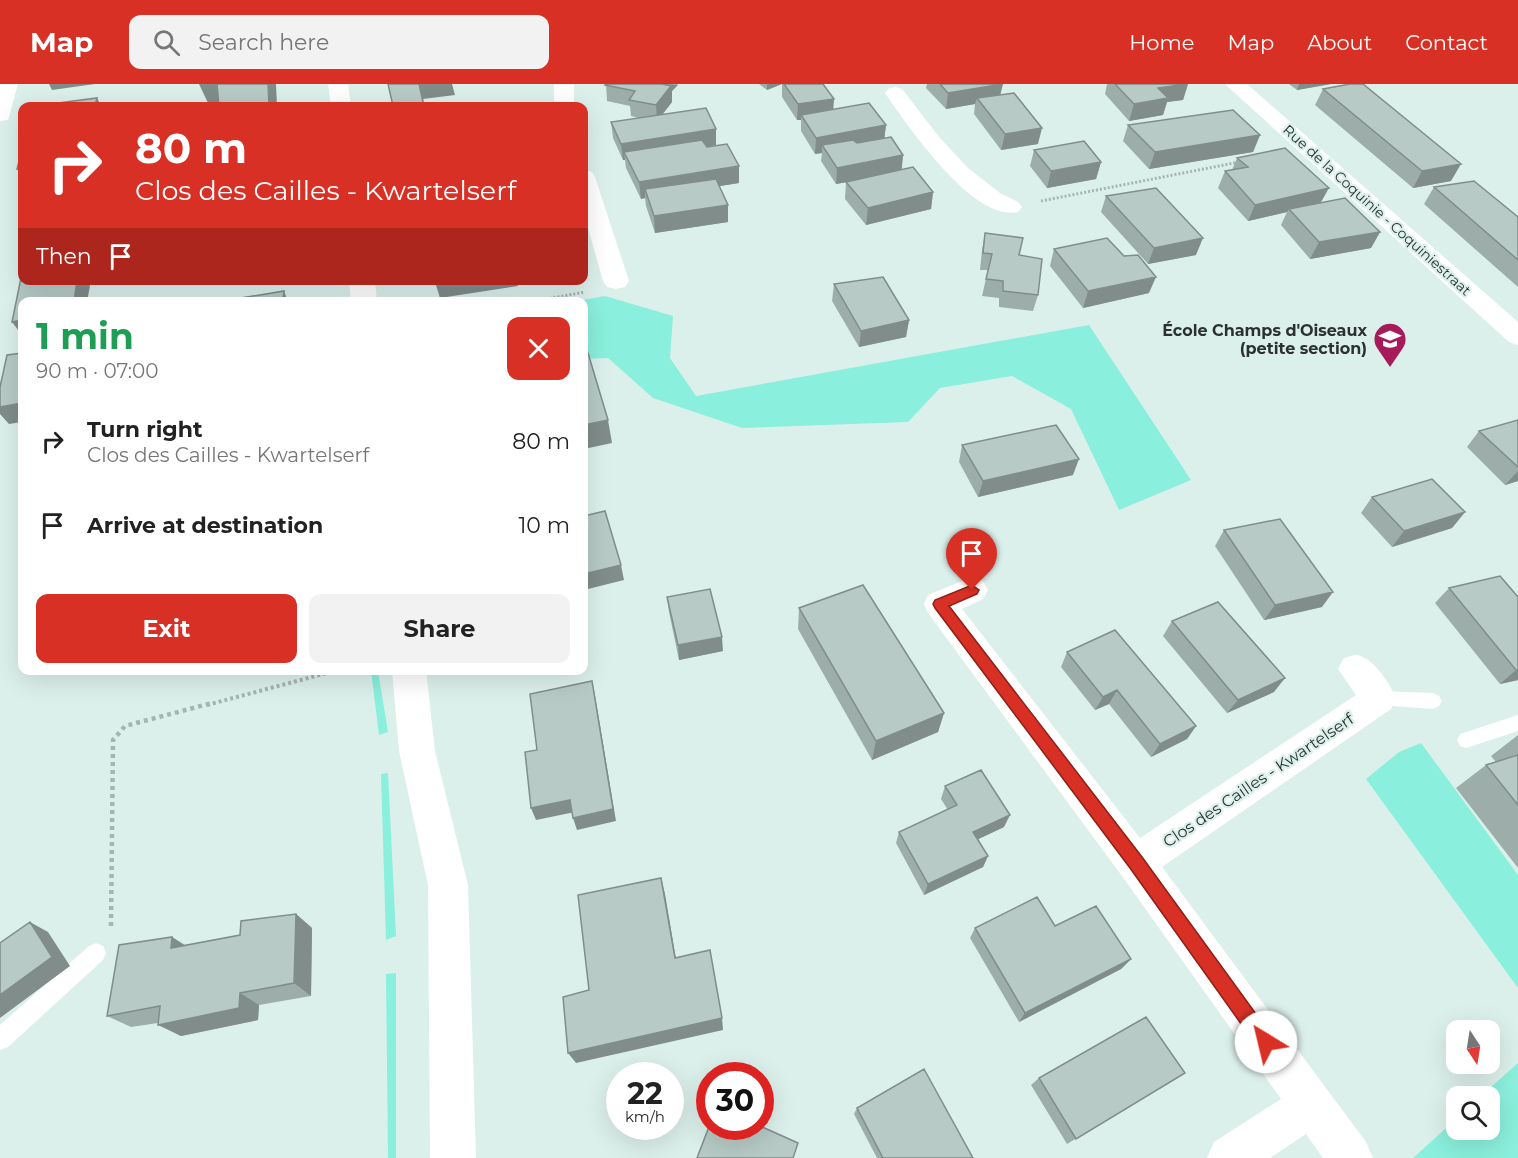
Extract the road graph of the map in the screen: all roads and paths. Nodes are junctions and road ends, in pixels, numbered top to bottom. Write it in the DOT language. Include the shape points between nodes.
graph roads {
  1 [pos="8,84"];
  2 [pos="338,84"];
  3 [pos="564,84"];
  4 [pos="1235,84"];
  5 [pos="888,87"];
  6 [pos="340,102"];
  7 [pos="564,102"];
  8 [pos="0,115"];
  9 [pos="1239,162"];
  10 [pos="588,190"];
  11 [pos="1010,207"];
  12 [pos="616,281"];
  13 [pos="558,297"];
  14 [pos="1518,336"];
  15 [pos="972,590"];
  16 [pos="1355,669"];
  17 [pos="319,675"];
  18 [pos="409,675"];
  19 [pos="1379,698"];
  20 [pos="1433,701"];
  21 [pos="1518,723"];
  22 [pos="1466,740"];
  23 [pos="1136,863"];
  24 [pos="96,954"];
  25 [pos="0,1039"];
  26 [pos="1311,1105"];
  27 [pos="453,1158"];
  28 [pos="1230,1158"];
  29 [pos="1350,1158"];
  1 -- 8 [label="street"];
  2 -- 6 [label="street"];
  3 -- 7 [label="street"];
  4 -- 14 [label="street, Rue de la Coquinie - Coquiniestraat"];
  5 -- 11 [label="street" via="935,149 993,199"];
  9 -- 11 [label="path"];
  10 -- 12 [label="street"];
  12 -- 13 [label="path" via="608,288"];
  15 -- 23 [label="street" via="940,604"];
  16 -- 19 [label="street"];
  17 -- 24 [label="path" via="125,726 113,740 111,939"];
  18 -- 27 [label="street" via="417,751 448,885"];
  19 -- 20 [label="lane"];
  19 -- 23 [label="street, Clos des Cailles - Kwartelserf"];
  21 -- 22 [label="lane"];
  23 -- 26 [label="street"];
  24 -- 25 [label="lane"];
  26 -- 28 [label="street"];
  26 -- 29 [label="street"];
}
